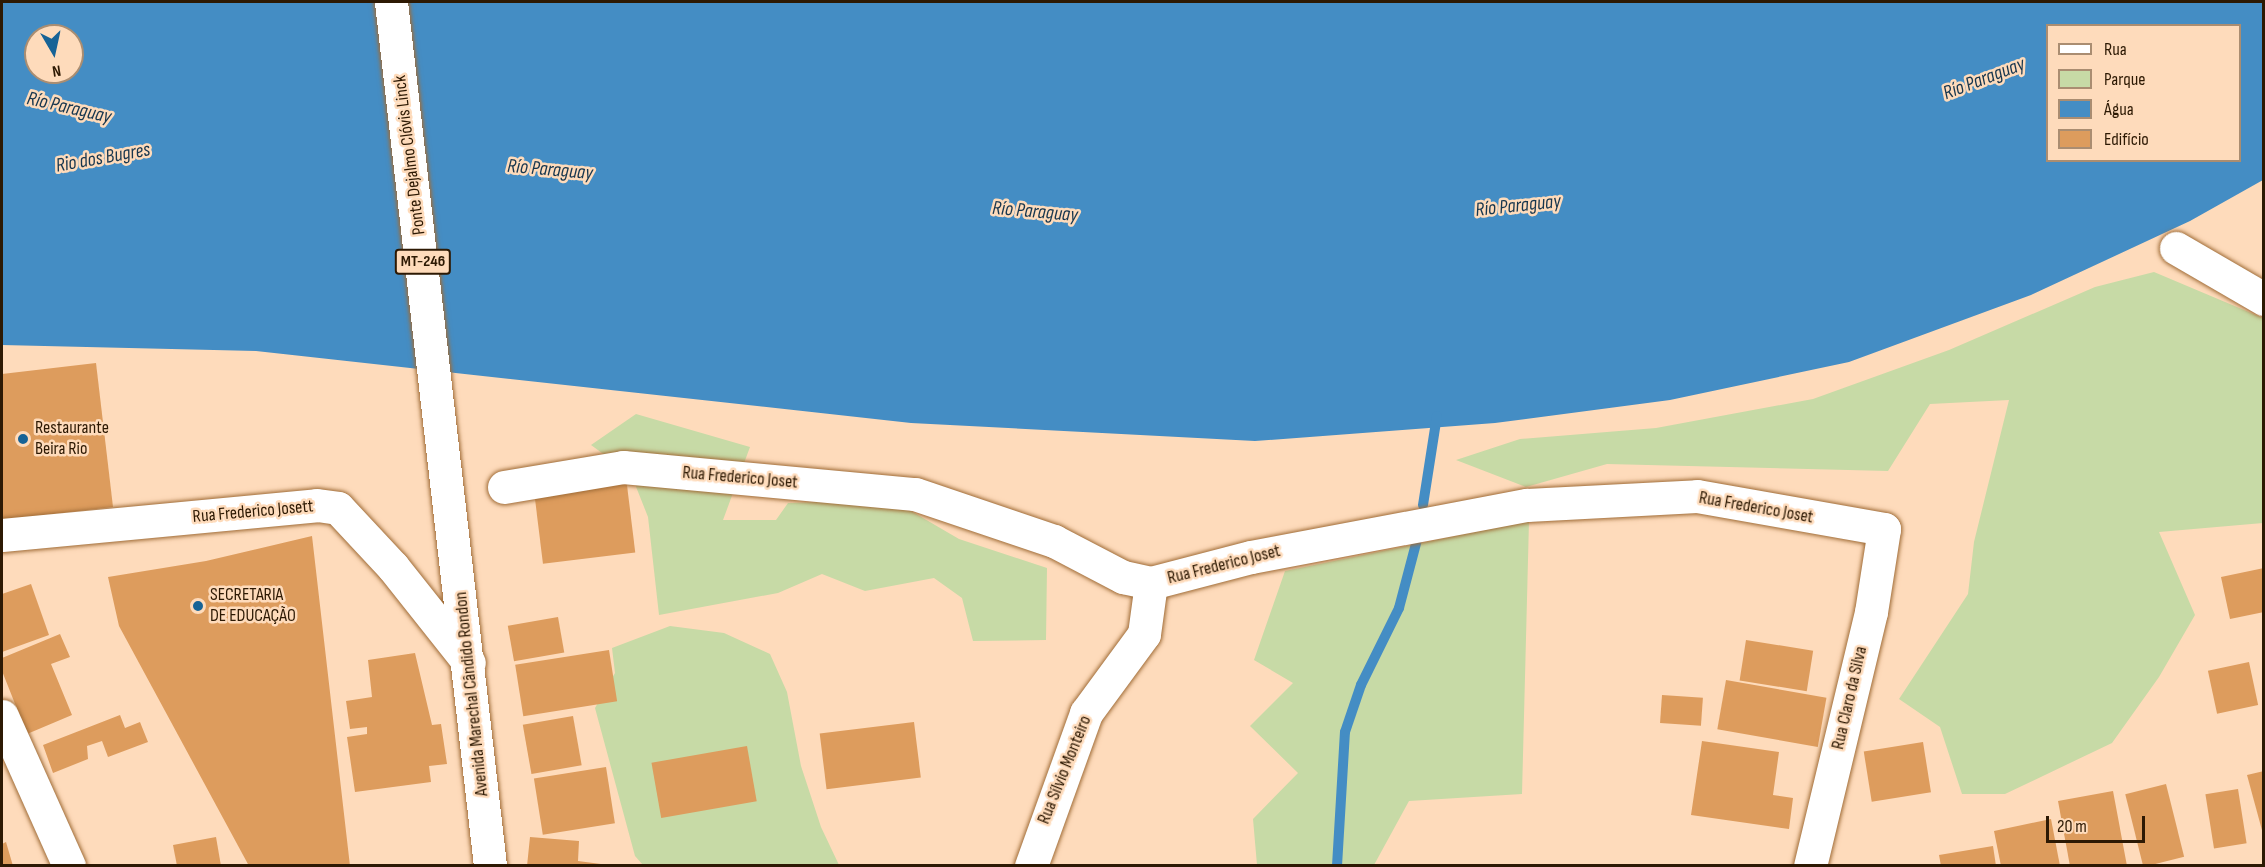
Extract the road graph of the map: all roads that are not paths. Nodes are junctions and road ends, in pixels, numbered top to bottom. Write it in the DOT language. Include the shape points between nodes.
graph roads {
  1 [pos="391,2"];
  2 [pos="2176,248"];
  3 [pos="2264,299"];
  4 [pos="504,487"];
  5 [pos="454,522"];
  6 [pos="1884,529"];
  7 [pos="2,535"];
  8 [pos="1151,583"];
  9 [pos="469,663"];
  10 [pos="2,716"];
  11 [pos="69,866"];
  12 [pos="490,866"];
  13 [pos="1031,866"];
  14 [pos="1810,866"];
  1 -- 5 [label="street, Ponte Dejalmo Clóvis Linck / MT-246"];
  2 -- 3 [label="street"];
  4 -- 8 [label="street, Rua Frederico Joset" via="623,467 915,494 1054,542 1123,577"];
  5 -- 9 [label="street, Avenida Marechal Cândido Rondon / MT-246"];
  6 -- 8 [label="street, Rua Frederico Joset" via="1697,496 1527,505 1262,555"];
  6 -- 14 [label="street, Rua Claro da Silva" via="1871,612"];
  7 -- 9 [label="street, Rua Frederico Josett" via="317,505 338,508 393,567"];
  8 -- 13 [label="street, Rua Sílvio Monteiro" via="1144,634 1086,713"];
  9 -- 12 [label="street, Avenida Marechal Cândido Rondon / MT-246"];
  10 -- 11 [label="street"];
}
